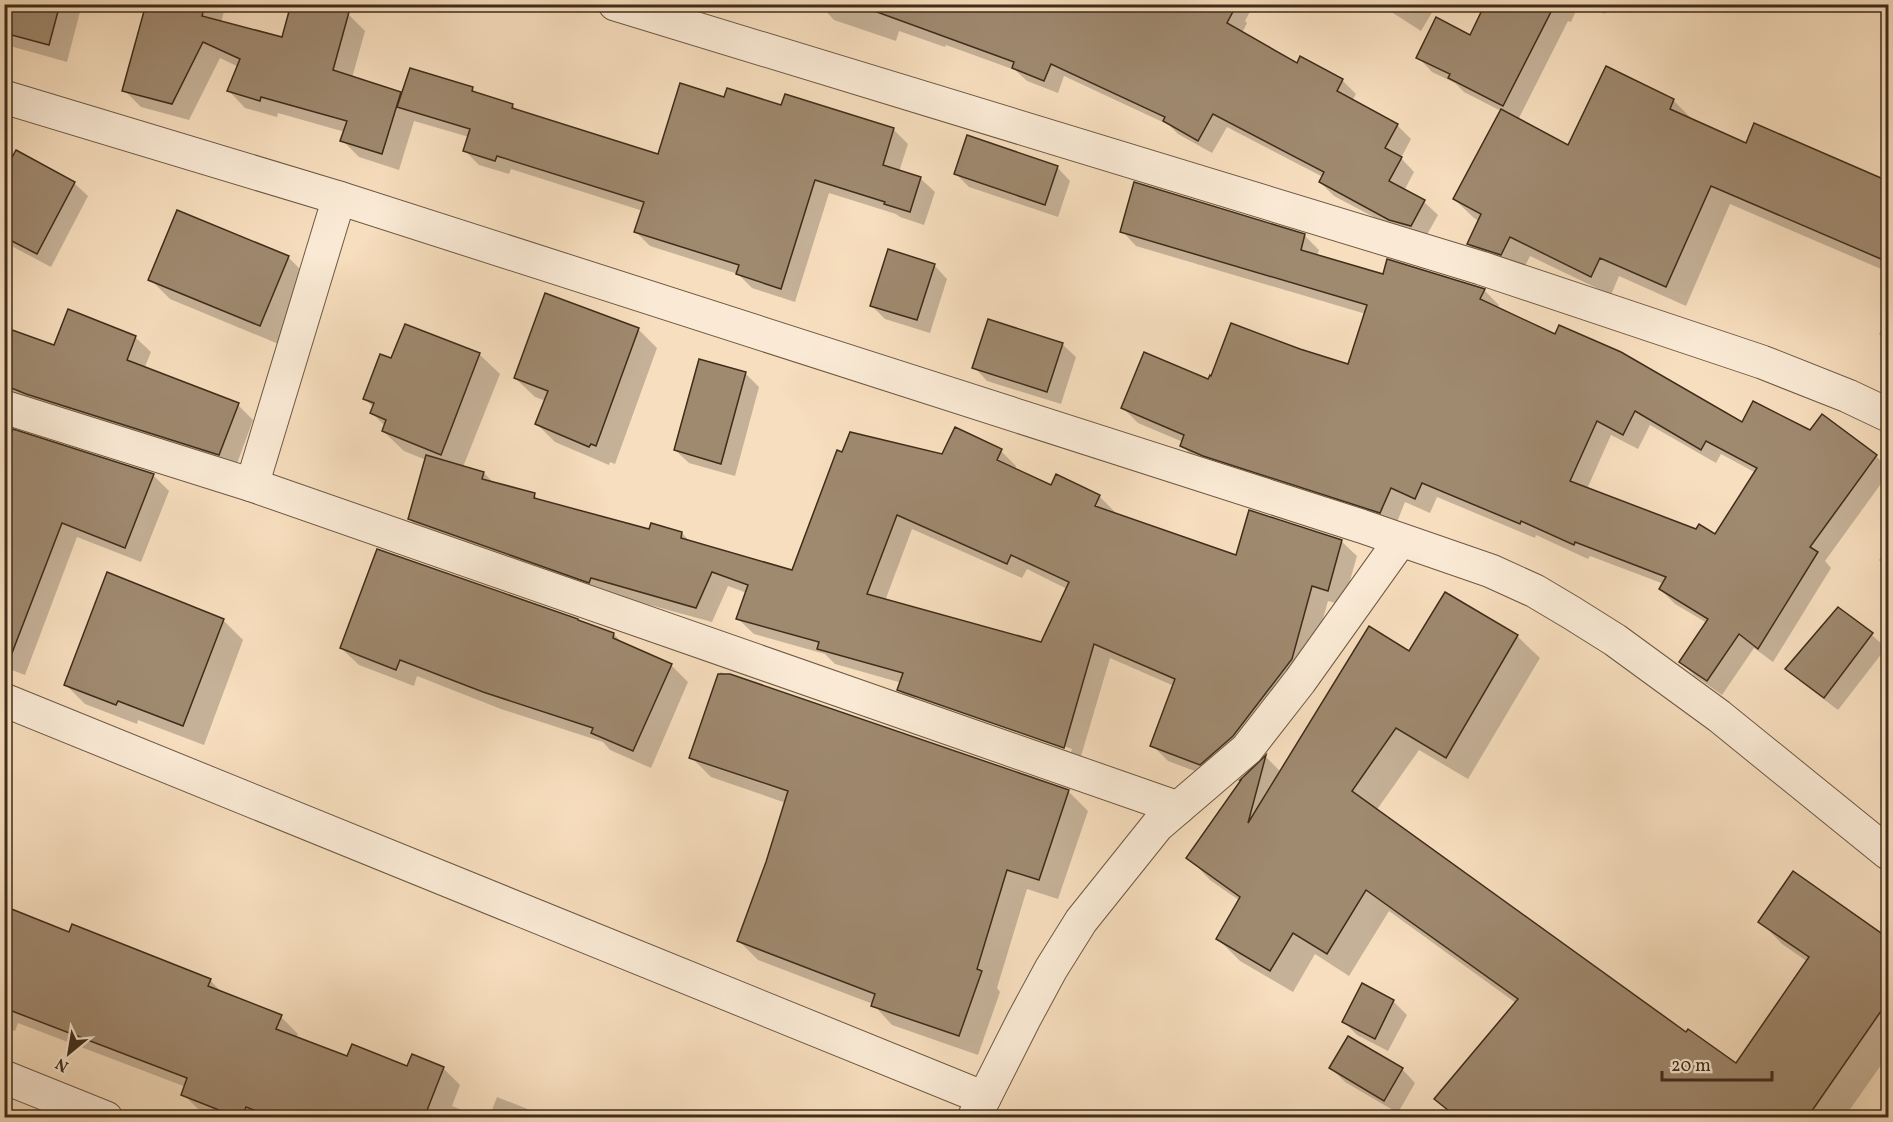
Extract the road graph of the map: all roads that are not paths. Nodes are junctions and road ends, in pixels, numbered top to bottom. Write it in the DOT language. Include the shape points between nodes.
graph roads {
  1 [pos="615,4"];
  2 [pos="4,97"];
  3 [pos="339,198"];
  4 [pos="4,407"];
  5 [pos="1888,415"];
  6 [pos="252,485"];
  7 [pos="1400,541"];
  8 [pos="4,700"];
  9 [pos="1178,808"];
  10 [pos="1888,853"];
  11 [pos="4,1077"];
  12 [pos="979,1108"];
  13 [pos="106,1118"];
  1 -- 5 [label="street" via="1481,268 1762,362"];
  2 -- 3 [label="street"];
  3 -- 6 [label="street"];
  3 -- 7 [label="street"];
  4 -- 6 [label="street"];
  6 -- 9 [label="street"];
  7 -- 9 [label="street" via="1247,749"];
  7 -- 10 [label="street" via="1535,591 1615,640 1719,716"];
  8 -- 12 [label="street"];
  9 -- 12 [label="street" via="1157,826 1081,921 1051,969"];
  11 -- 13 [label="street"];
}
